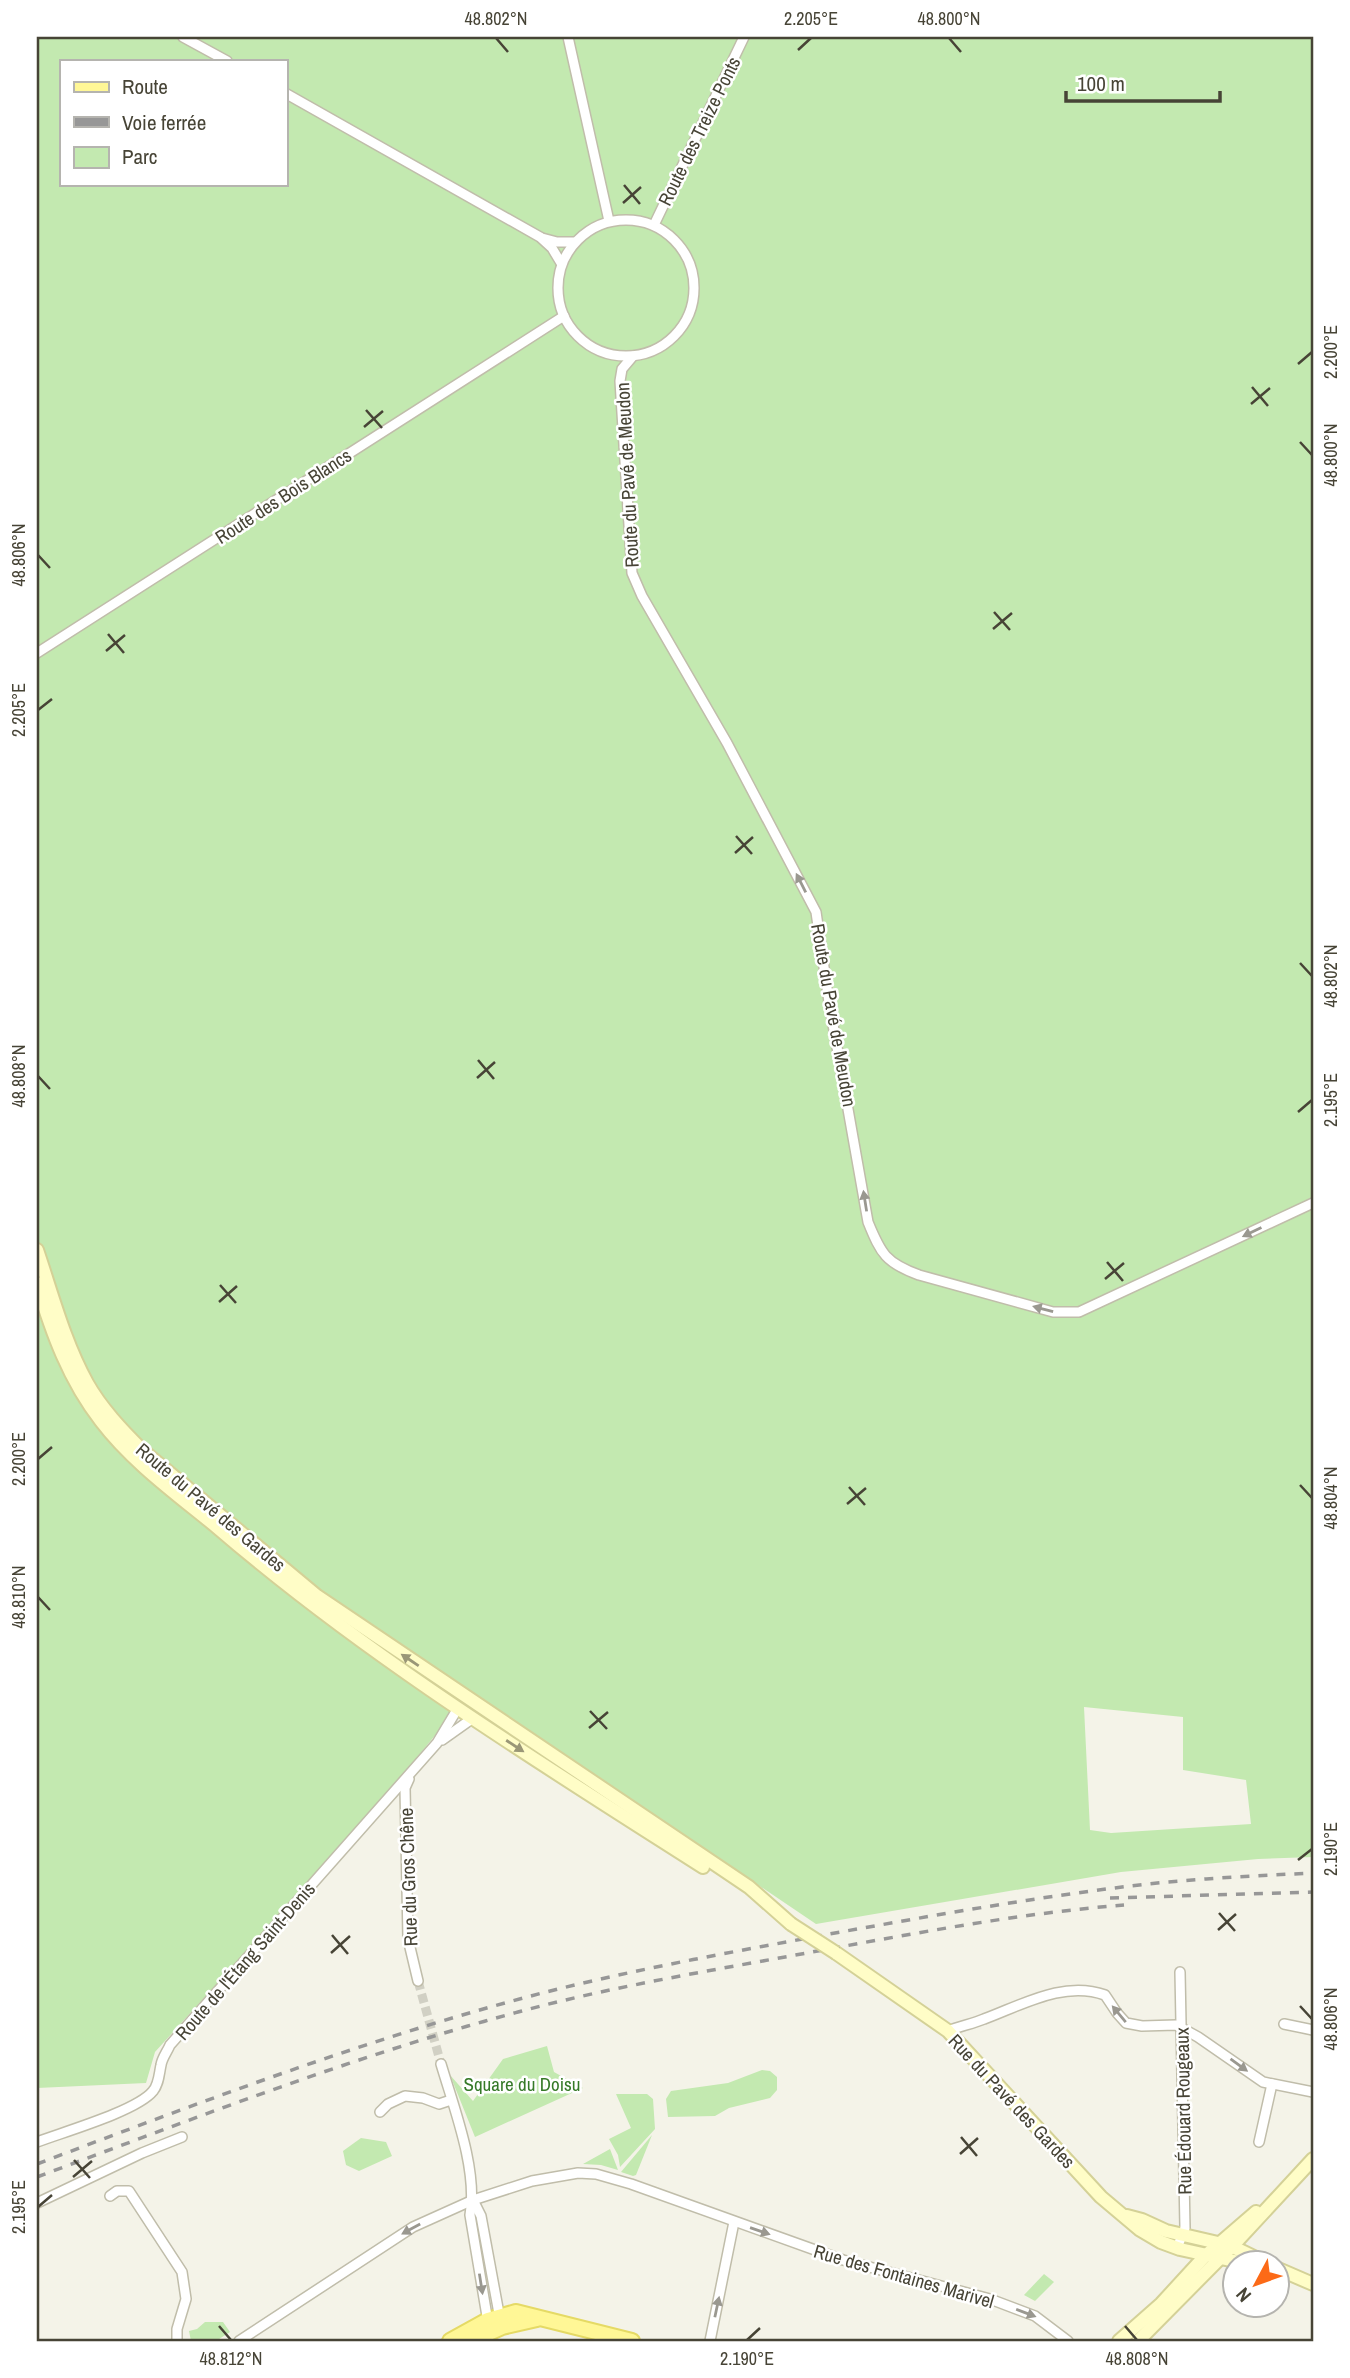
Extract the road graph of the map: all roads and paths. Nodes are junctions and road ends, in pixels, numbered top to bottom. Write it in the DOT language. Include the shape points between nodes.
graph roads {
  1 [pos="183,37"];
  2 [pos="568,37"];
  3 [pos="744,37"];
  4 [pos="225,60"];
  5 [pos="287,94"];
  6 [pos="609,221"];
  7 [pos="654,225"];
  8 [pos="540,237"];
  9 [pos="574,242"];
  10 [pos="561,264"];
  11 [pos="564,316"];
  12 [pos="633,356"];
  13 [pos="37,653"];
  14 [pos="1313,1203"];
  15 [pos="37,1250"];
  16 [pos="37,1283"];
  17 [pos="462,1703"];
  18 [pos="477,1713"];
  19 [pos="437,1743"];
  20 [pos="411,1774"];
  21 [pos="1180,1972"];
  22 [pos="418,1981"];
  23 [pos="1284,2024"];
  24 [pos="1182,2028"];
  25 [pos="948,2031"];
  26 [pos="1313,2031"];
  27 [pos="441,2064"];
  28 [pos="1272,2084"];
  29 [pos="1313,2092"];
  30 [pos="452,2100"];
  31 [pos="380,2112"];
  32 [pos="182,2137"];
  33 [pos="37,2142"];
  34 [pos="1259,2142"];
  35 [pos="1313,2159"];
  36 [pos="110,2196"];
  37 [pos="473,2200"];
  38 [pos="37,2203"];
  39 [pos="734,2222"];
  40 [pos="1179,2241"];
  41 [pos="1225,2245"];
  42 [pos="1224,2248"];
  43 [pos="1232,2248"];
  44 [pos="1205,2256"];
  45 [pos="1220,2258"];
  46 [pos="1290,2274"];
  47 [pos="1290,2278"];
  48 [pos="1313,2284"];
  49 [pos="495,2323"];
  50 [pos="177,2341"];
  51 [pos="239,2341"];
  52 [pos="450,2341"];
  53 [pos="471,2341"];
  54 [pos="632,2341"];
  55 [pos="710,2341"];
  56 [pos="1068,2341"];
  57 [pos="1119,2341"];
  58 [pos="1138,2341"];
  1 -- 4 [label="street"];
  2 -- 6 [label="street"];
  3 -- 7 [label="street, Route des Treize Ponts"];
  5 -- 8 [label="street"];
  6 -- 7 [label="street"];
  6 -- 9 [label="street"];
  7 -- 12 [label="street" via="674,239 690,261 695,293 677,334 662,346"];
  8 -- 9 [label="street"];
  8 -- 10 [label="street"];
  9 -- 10 [label="street"];
  10 -- 11 [label="street" via="558,290"];
  11 -- 12 [label="street" via="589,345 618,356"];
  11 -- 13 [label="street, Route des Bois Blancs"];
  14 -- 12 [label="street, Route du Pavé de Meudon, one-way" via="1079,1312 1053,1312 919,1275 901,1269 880,1251 868,1222 816,912 632,573 620,381 622,369"];
  17 -- 15 [label="main road, Route du Pavé des Gardes, one-way" via="317,1597 118,1426 77,1362"];
  16 -- 17 [label="main road, Route du Pavé des Gardes" via="64,1363 80,1392 134,1457 350,1632"];
  17 -- 18 [label="main road, Rue du Pavé des Gardes"];
  17 -- 19 [label="street, Route de l'Étang Saint-Denis"];
  18 -- 19 [label="street, Route de l'Étang Saint-Denis"];
  18 -- 25 [label="main road, Rue du Pavé des Gardes, bridge" via="749,1887 791,1924"];
  19 -- 20 [label="street, Route de l'Étang Saint-Denis"];
  20 -- 22 [label="street, Rue du Gros Chêne" via="405,1788 408,1939"];
  20 -- 33 [label="street, Route de l'Étang Saint-Denis" via="170,2045 153,2091 139,2102"];
  21 -- 24 [label="street, Rue Édouard Rougeaux"];
  23 -- 26 [label="street"];
  24 -- 25 [label="street, one-way" via="1126,2023 1105,1995 1087,1990 1046,1995"];
  24 -- 28 [label="street, one-way" via="1257,2079"];
  24 -- 40 [label="street, Rue Édouard Rougeaux" via="1185,2228"];
  25 -- 40 [label="main road, Rue du Pavé des Gardes" via="1101,2197 1161,2242"];
  27 -- 30 [label="street"];
  28 -- 29 [label="street"];
  28 -- 34 [label="street"];
  30 -- 31 [label="street" via="439,2104 405,2096"];
  30 -- 37 [label="street"];
  32 -- 38 [label="street"];
  35 -- 41 [label="main road"];
  36 -- 50 [label="street" via="128,2191 180,2266 186,2299"];
  37 -- 39 [label="street, Rue des Fontaines Marivel" via="561,2175 596,2174"];
  37 -- 49 [label="street" via="481,2216"];
  37 -- 51 [label="street, Rue des Fontaines Marivel, one-way" via="413,2227"];
  55 -- 39 [label="street, one-way"];
  39 -- 56 [label="street, Rue des Fontaines Marivel, one-way" via="843,2259 990,2299 1035,2316"];
  40 -- 41 [label="main road, Rue du Pavé des Gardes"];
  40 -- 44 [label="main road, Rue du Pavé des Gardes"];
  41 -- 42 [label="main road"];
  41 -- 43 [label="main road, Rue du Pavé des Gardes"];
  41 -- 44 [label="main road"];
  44 -- 45 [label="main road, Rue du Pavé des Gardes"];
  44 -- 57 [label="main road"];
  45 -- 58 [label="main road"];
  46 -- 48 [label="main road"];
  47 -- 48 [label="main road"];
  49 -- 52 [label="main road"];
  49 -- 53 [label="main road"];
  49 -- 54 [label="main road" via="523,2313"];
}
